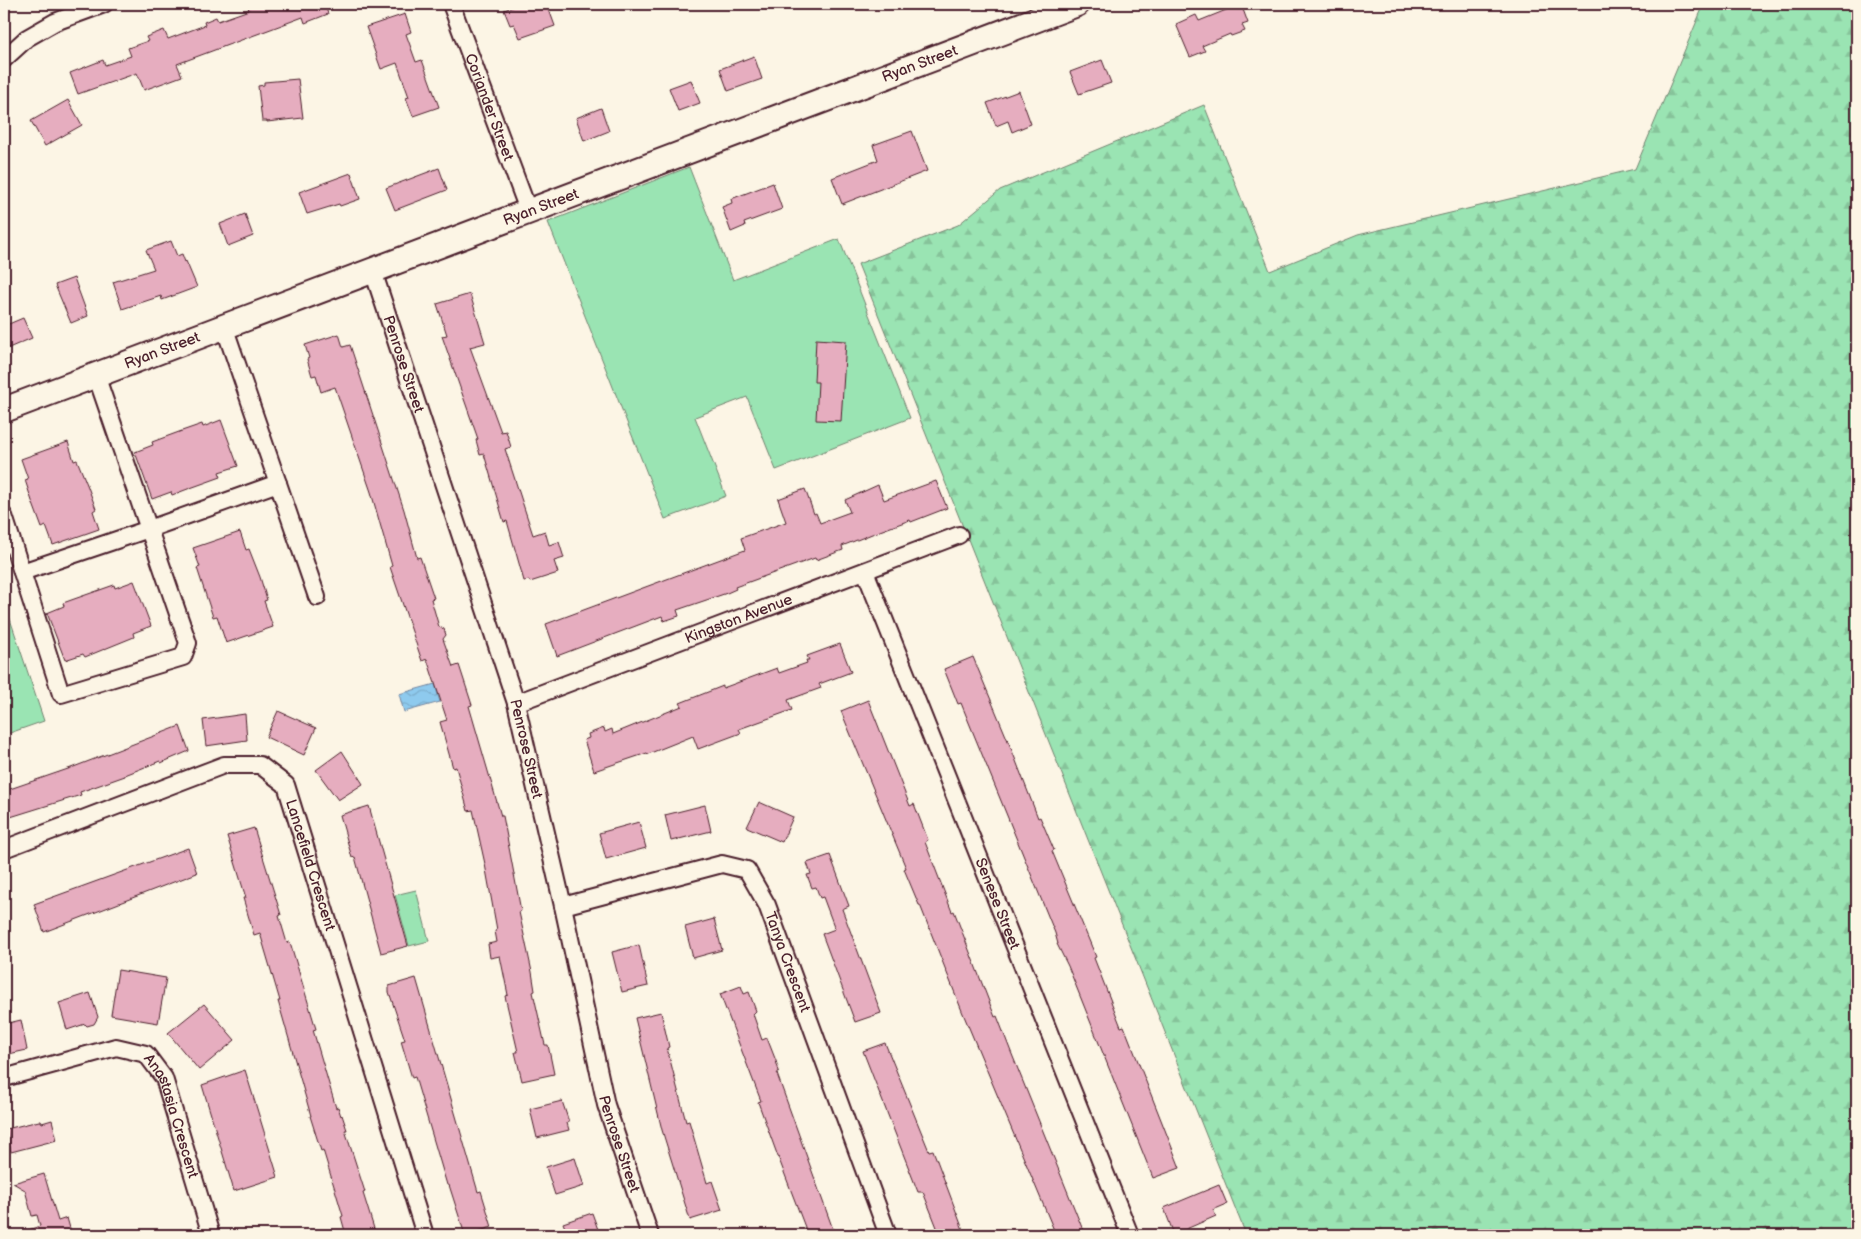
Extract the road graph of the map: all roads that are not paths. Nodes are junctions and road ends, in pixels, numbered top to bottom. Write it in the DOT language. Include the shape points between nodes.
graph roads {
  1 [pos="104,4"];
  2 [pos="451,4"];
  3 [pos="1077,4"];
  4 [pos="4,59"];
  5 [pos="528,210"];
  6 [pos="373,271"];
  7 [pos="224,326"];
  8 [pos="96,375"];
  9 [pos="4,410"];
  10 [pos="278,483"];
  11 [pos="4,516"];
  12 [pos="149,529"];
  13 [pos="959,535"];
  14 [pos="865,571"];
  15 [pos="22,572"];
  16 [pos="318,597"];
  17 [pos="516,703"];
  18 [pos="4,849"];
  19 [pos="563,906"];
  20 [pos="4,1078"];
  21 [pos="211,1235"];
  22 [pos="425,1235"];
  23 [pos="650,1235"];
  24 [pos="888,1235"];
  25 [pos="1130,1235"];
  1 -- 4 [label="street" via="55,22 27,38"];
  2 -- 5 [label="street, Coriander Street"];
  3 -- 5 [label="street, Ryan Street"];
  5 -- 6 [label="street, Ryan Street"];
  6 -- 7 [label="street, Ryan Street"];
  6 -- 17 [label="street, Penrose Street"];
  7 -- 8 [label="street, Ryan Street"];
  7 -- 10 [label="street"];
  8 -- 9 [label="street, Ryan Street"];
  8 -- 12 [label="street"];
  10 -- 12 [label="street"];
  10 -- 16 [label="street"];
  11 -- 15 [label="street"];
  12 -- 15 [label="street"];
  12 -- 15 [label="street" via="188,643 183,657 61,694"];
  13 -- 14 [label="street, Kingston Avenue"];
  14 -- 17 [label="street, Kingston Avenue"];
  14 -- 25 [label="street, Senese Street"];
  17 -- 19 [label="street, Penrose Street"];
  18 -- 22 [label="street, Lancefield Crescent" via="224,765 260,765 286,785"];
  19 -- 23 [label="street, Penrose Street" via="606,1104"];
  19 -- 24 [label="street, Tanya Crescent" via="722,864 747,870 767,905"];
  20 -- 21 [label="street, Anastasia Crescent" via="116,1046 146,1054 164,1078"];
}
